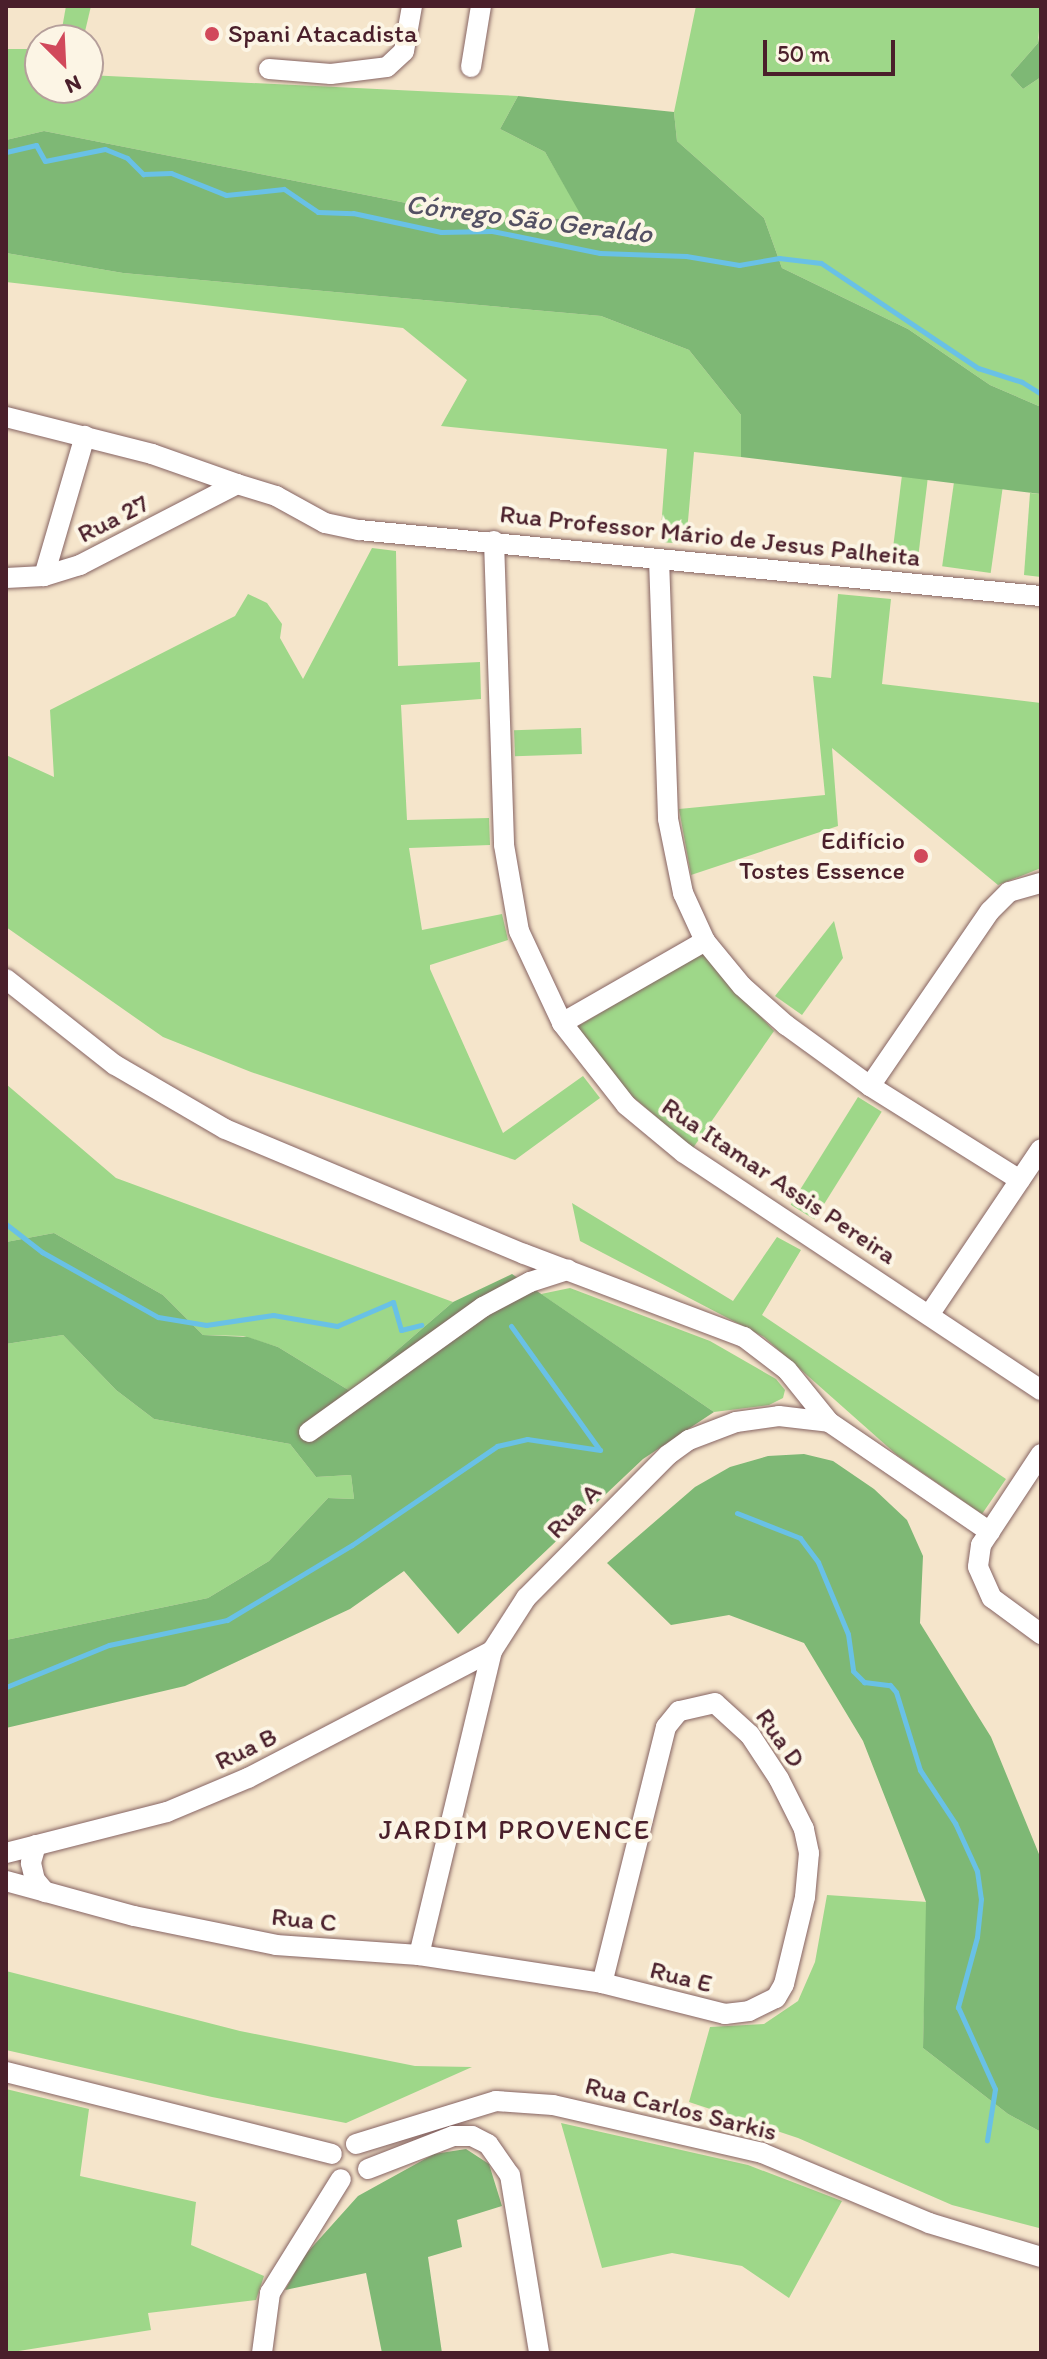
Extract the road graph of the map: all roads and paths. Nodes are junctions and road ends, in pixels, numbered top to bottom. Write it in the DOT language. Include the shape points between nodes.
graph roads {
  1 [pos="412,6"];
  2 [pos="481,6"];
  3 [pos="471,67"];
  4 [pos="269,69"];
  5 [pos="6,417"];
  6 [pos="85,436"];
  7 [pos="237,484"];
  8 [pos="374,531"];
  9 [pos="494,541"];
  10 [pos="659,559"];
  11 [pos="44,576"];
  12 [pos="6,578"];
  13 [pos="1041,596"];
  14 [pos="1041,883"];
  15 [pos="705,941"];
  16 [pos="6,979"];
  17 [pos="562,1023"];
  18 [pos="870,1086"];
  19 [pos="1041,1149"];
  20 [pos="1020,1180"];
  21 [pos="568,1270"];
  22 [pos="929,1315"];
  23 [pos="1041,1390"];
  24 [pos="829,1422"];
  25 [pos="309,1432"];
  26 [pos="1041,1454"];
  27 [pos="990,1532"];
  28 [pos="1041,1634"];
  29 [pos="492,1651"];
  30 [pos="36,1845"];
  31 [pos="6,1853"];
  32 [pos="6,1881"];
  33 [pos="45,1892"];
  34 [pos="419,1955"];
  35 [pos="602,1983"];
  36 [pos="749,2011"];
  37 [pos="6,2072"];
  38 [pos="356,2144"];
  39 [pos="332,2154"];
  40 [pos="368,2169"];
  41 [pos="341,2179"];
  42 [pos="1041,2257"];
  43 [pos="262,2353"];
  44 [pos="539,2353"];
  1 -- 4 [label="street" via="404,51 387,67 331,74"];
  2 -- 3 [label="street"];
  5 -- 6 [label="street, Rua 27"];
  6 -- 7 [label="street, Rua 27"];
  6 -- 11 [label="street"];
  7 -- 8 [label="street, Rua 27" via="276,496 325,523"];
  7 -- 11 [label="street, Rua 27" via="99,556"];
  8 -- 9 [label="street, Rua Professor Mário de Jesus Palheita"];
  9 -- 10 [label="street, Rua Professor Mário de Jesus Palheita"];
  9 -- 17 [label="street, Rua Itamar Assis Pereira" via="504,845 519,931"];
  10 -- 13 [label="street, Rua Professor Mário de Jesus Palheita"];
  10 -- 15 [label="street" via="668,819 683,893"];
  11 -- 12 [label="street, Rua 27"];
  14 -- 18 [label="street" via="1009,892 990,911"];
  15 -- 17 [label="street"];
  15 -- 18 [label="street" via="771,1013"];
  16 -- 21 [label="street" via="87,1046 194,1114 289,1158"];
  17 -- 22 [label="street, Rua Itamar Assis Pereira" via="605,1082 651,1128"];
  18 -- 20 [label="street"];
  19 -- 20 [label="street"];
  20 -- 22 [label="street"];
  21 -- 24 [label="street" via="744,1337 787,1370"];
  21 -- 25 [label="street" via="491,1302"];
  22 -- 23 [label="street, Rua Itamar Assis Pereira"];
  24 -- 27 [label="street"];
  24 -- 29 [label="street, Rua A" via="759,1418 689,1440 651,1469 526,1598"];
  26 -- 27 [label="street"];
  27 -- 28 [label="street" via="978,1567 992,1598"];
  29 -- 30 [label="street, Rua B" via="248,1778 167,1812"];
  29 -- 34 [label="street, Rua A"];
  30 -- 31 [label="street, Rua B"];
  30 -- 33 [label="street" via="31,1863"];
  32 -- 33 [label="street, Rua C"];
  33 -- 34 [label="street, Rua C" via="276,1945"];
  34 -- 35 [label="street, Rua C"];
  35 -- 36 [label="street, Rua E" via="698,2009"];
  35 -- 36 [label="street, Rua D" via="666,1727 679,1711 715,1703 750,1735 779,1779 804,1829 809,1853 784,1984 776,1998"];
  37 -- 39 [label="street"];
  38 -- 39 [label="street" via="340,2145"];
  38 -- 40 [label="street" via="369,2157"];
  38 -- 42 [label="street, Rua Carlos Sarkis" via="496,2101 553,2105 762,2153 985,2243"];
  39 -- 41 [label="street" via="332,2170"];
  40 -- 41 [label="street" via="360,2179"];
  40 -- 44 [label="street" via="453,2136 472,2136 488,2144 510,2175"];
  41 -- 43 [label="street" via="287,2258 270,2293"];
}
